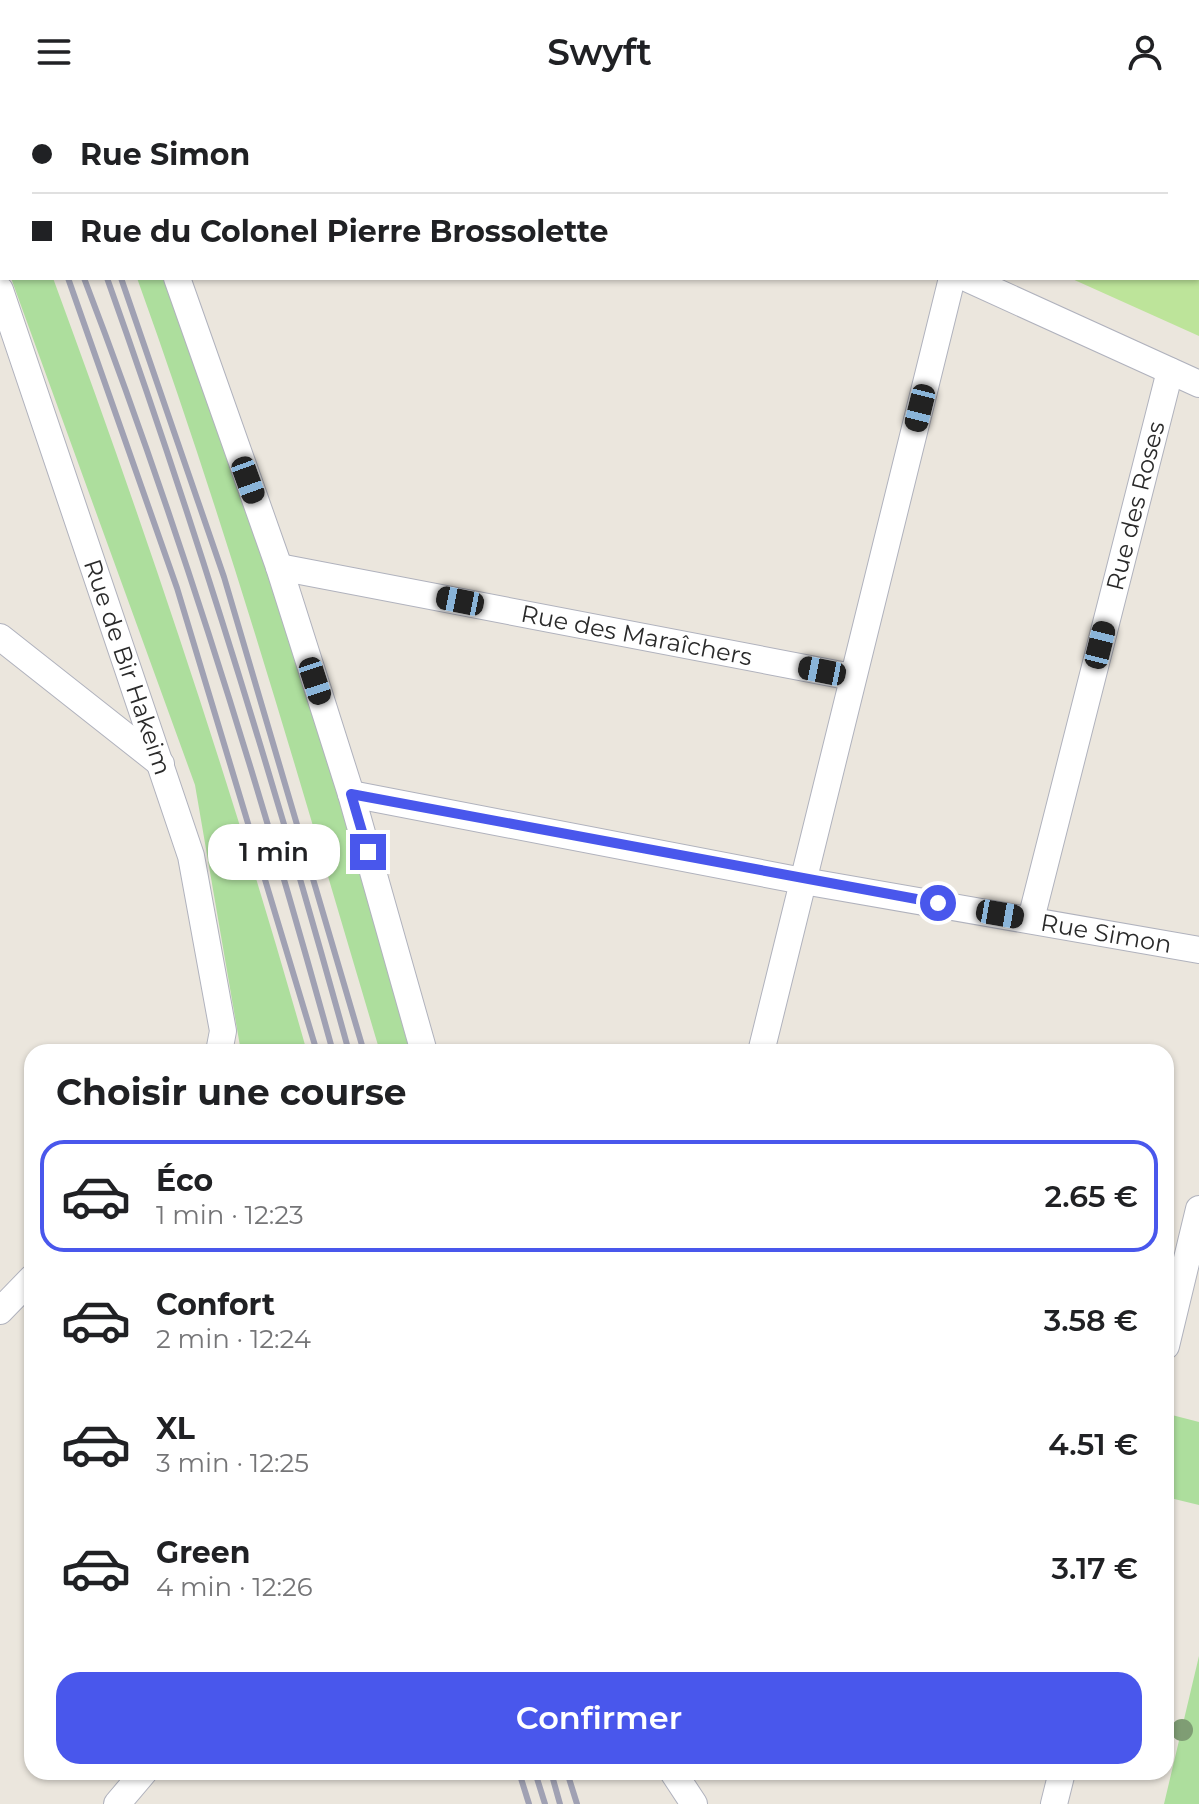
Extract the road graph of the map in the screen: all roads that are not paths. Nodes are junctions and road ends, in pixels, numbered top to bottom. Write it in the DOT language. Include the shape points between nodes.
graph roads {
  1 [pos="178,280"];
  2 [pos="951,280"];
  3 [pos="970,280"];
  4 [pos="0,290"];
  5 [pos="1170,371"];
  6 [pos="1199,384"];
  7 [pos="279,567"];
  8 [pos="0,637"];
  9 [pos="852,677"];
  10 [pos="161,764"];
  11 [pos="351,794"];
  12 [pos="803,881"];
  13 [pos="1031,919"];
  14 [pos="1199,950"];
  15 [pos="221,1044"];
  16 [pos="422,1044"];
  17 [pos="763,1044"];
  18 [pos="1199,1209"];
  19 [pos="24,1286"];
  20 [pos="0,1311"];
  21 [pos="1174,1313"];
  22 [pos="137,1780"];
  23 [pos="678,1780"];
  24 [pos="1060,1780"];
  25 [pos="117,1804"];
  26 [pos="694,1804"];
  27 [pos="1054,1804"];
  1 -- 7 [label="street"];
  2 -- 9 [label="street"];
  3 -- 5 [label="street"];
  4 -- 10 [label="street, Rue de Bir Hakeim"];
  5 -- 6 [label="street"];
  5 -- 13 [label="street, Rue des Roses"];
  7 -- 9 [label="street, Rue des Maraîchers"];
  7 -- 11 [label="street"];
  8 -- 10 [label="street"];
  9 -- 12 [label="street"];
  10 -- 15 [label="street, Rue de Bir Hakeim" via="191,856 223,1031"];
  11 -- 12 [label="street, Rue Simon"];
  11 -- 16 [label="street"];
  12 -- 13 [label="street, Rue Simon"];
  12 -- 17 [label="street"];
  13 -- 14 [label="street, Rue Simon"];
  18 -- 21 [label="street"];
  19 -- 20 [label="street"];
  22 -- 25 [label="street"];
  23 -- 26 [label="street"];
  24 -- 27 [label="street"];
}
